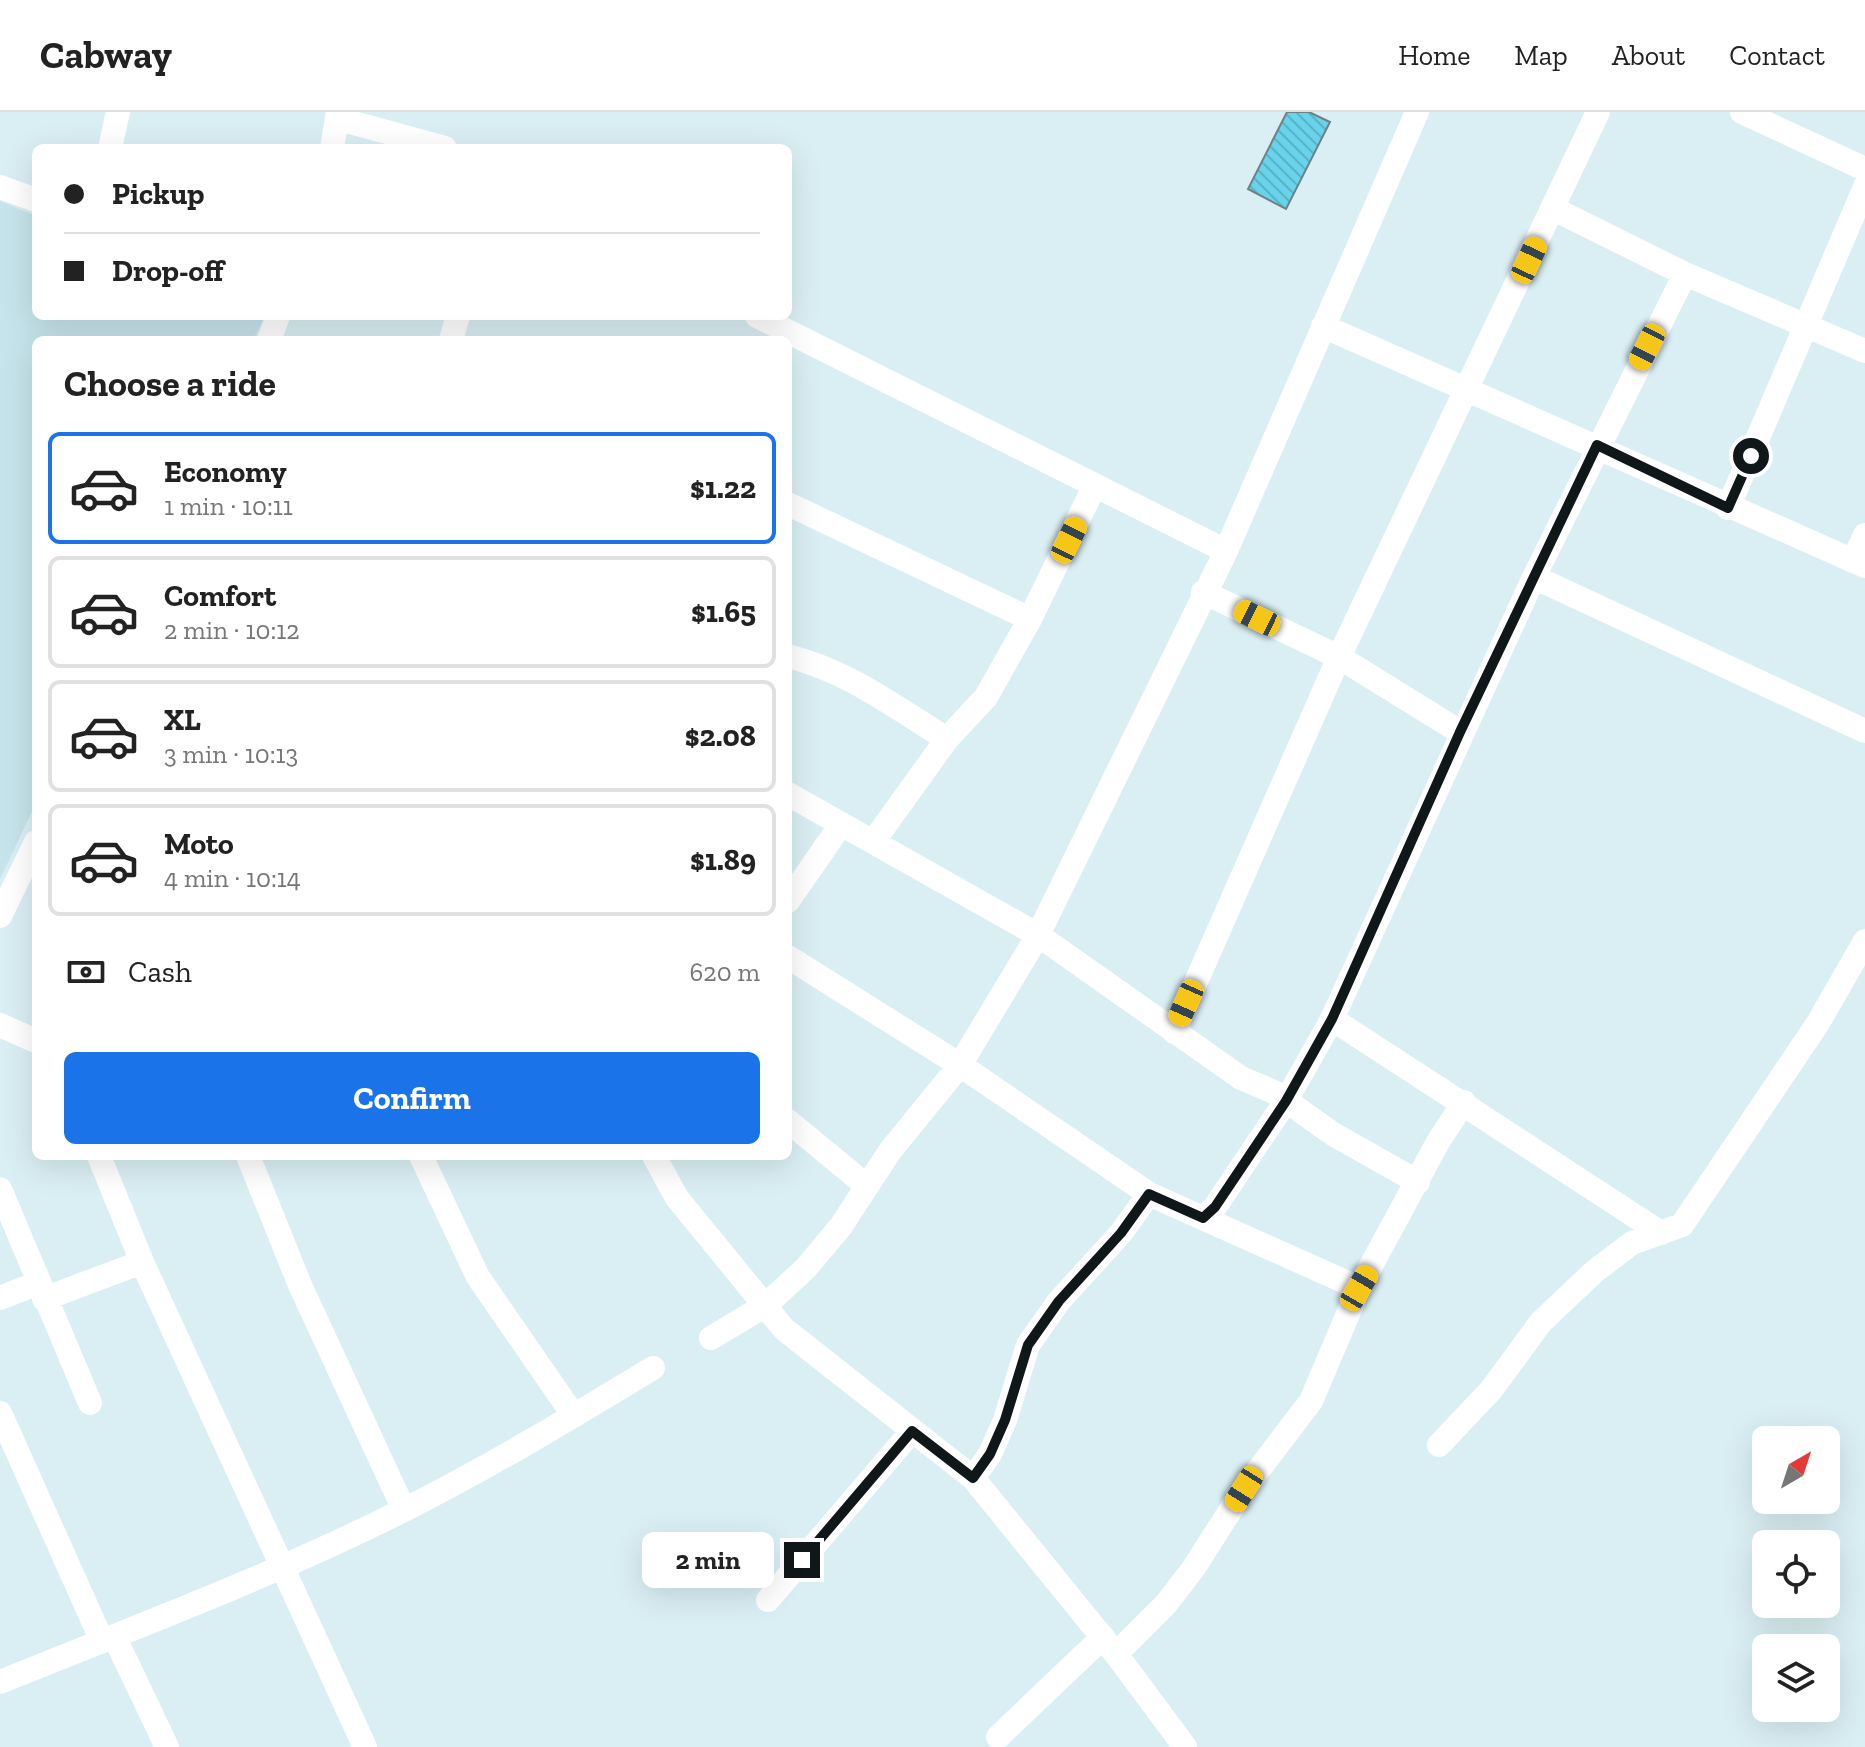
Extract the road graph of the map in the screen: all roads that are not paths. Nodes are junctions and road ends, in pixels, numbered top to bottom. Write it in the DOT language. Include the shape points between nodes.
graph roads {
  1 [pos="118,112"];
  2 [pos="1417,112"];
  3 [pos="1598,112"];
  4 [pos="1742,112"];
  5 [pos="338,116"];
  6 [pos="111,144"];
  7 [pos="333,144"];
  8 [pos="432,144"];
  9 [pos="1865,169"];
  10 [pos="0,187"];
  11 [pos="1865,187"];
  12 [pos="32,199"];
  13 [pos="1554,209"];
  14 [pos="1685,274"];
  15 [pos="765,320"];
  16 [pos="1809,324"];
  17 [pos="1323,326"];
  18 [pos="1865,351"];
  19 [pos="1469,388"];
  20 [pos="1597,445"];
  21 [pos="1094,487"];
  22 [pos="792,506"];
  23 [pos="1728,508"];
  24 [pos="1865,535"];
  25 [pos="1226,551"];
  26 [pos="1859,564"];
  27 [pos="1534,577"];
  28 [pos="1203,592"];
  29 [pos="1030,619"];
  30 [pos="792,657"];
  31 [pos="1339,657"];
  32 [pos="1865,731"];
  33 [pos="1460,732"];
  34 [pos="947,739"];
  35 [pos="792,796"];
  36 [pos="840,826"];
  37 [pos="873,842"];
  38 [pos="32,861"];
  39 [pos="26,889"];
  40 [pos="792,895"];
  41 [pos="0,916"];
  42 [pos="1038,935"];
  43 [pos="1865,941"];
  44 [pos="792,960"];
  45 [pos="1332,1019"];
  46 [pos="0,1025"];
  47 [pos="1174,1032"];
  48 [pos="32,1039"];
  49 [pos="960,1065"];
  50 [pos="1286,1101"];
  51 [pos="1464,1102"];
  52 [pos="792,1124"];
  53 [pos="101,1160"];
  54 [pos="250,1160"];
  55 [pos="423,1160"];
  56 [pos="656,1160"];
  57 [pos="1418,1182"];
  58 [pos="867,1186"];
  59 [pos="0,1189"];
  60 [pos="1149,1194"];
  61 [pos="1203,1218"];
  62 [pos="1661,1233"];
  63 [pos="142,1262"];
  64 [pos="1359,1288"];
  65 [pos="41,1291"];
  66 [pos="0,1298"];
  67 [pos="766,1305"];
  68 [pos="711,1338"];
  69 [pos="653,1368"];
  70 [pos="90,1403"];
  71 [pos="0,1413"];
  72 [pos="574,1416"];
  73 [pos="912,1431"];
  74 [pos="1439,1445"];
  75 [pos="973,1478"];
  76 [pos="404,1510"];
  77 [pos="283,1566"];
  78 [pos="768,1600"];
  79 [pos="108,1638"];
  80 [pos="1109,1646"];
  81 [pos="0,1682"];
  82 [pos="998,1737"];
  83 [pos="167,1747"];
  84 [pos="365,1747"];
  85 [pos="1185,1747"];
  1 -- 6 [label="street"];
  2 -- 17 [label="street"];
  3 -- 13 [label="street"];
  4 -- 9 [label="street"];
  5 -- 7 [label="street"];
  5 -- 8 [label="street"];
  10 -- 12 [label="street"];
  11 -- 16 [label="street"];
  13 -- 14 [label="street"];
  13 -- 19 [label="street"];
  14 -- 16 [label="street"];
  14 -- 20 [label="street"];
  15 -- 21 [label="street"];
  16 -- 18 [label="street"];
  16 -- 23 [label="street"];
  17 -- 19 [label="street"];
  17 -- 25 [label="street"];
  19 -- 20 [label="street"];
  19 -- 31 [label="street"];
  20 -- 23 [label="street"];
  20 -- 27 [label="street"];
  21 -- 25 [label="street"];
  21 -- 29 [label="street"];
  22 -- 29 [label="street"];
  23 -- 26 [label="street"];
  24 -- 26 [label="street"];
  25 -- 28 [label="street"];
  27 -- 32 [label="street"];
  27 -- 33 [label="street"];
  28 -- 31 [label="street"];
  28 -- 42 [label="street"];
  29 -- 34 [label="street" via="986,697"];
  30 -- 34 [label="street" via="864,684"];
  31 -- 33 [label="street"];
  31 -- 47 [label="street"];
  33 -- 45 [label="street"];
  34 -- 37 [label="street"];
  35 -- 36 [label="street"];
  36 -- 37 [label="street"];
  36 -- 40 [label="street"];
  37 -- 42 [label="street"];
  38 -- 39 [label="street"];
  39 -- 41 [label="street"];
  42 -- 47 [label="street"];
  42 -- 49 [label="street"];
  43 -- 62 [label="street" via="1818,1023 1709,1188 1682,1225"];
  44 -- 49 [label="street"];
  45 -- 50 [label="street"];
  45 -- 51 [label="street"];
  46 -- 48 [label="street"];
  47 -- 50 [label="street" via="1241,1078"];
  49 -- 58 [label="street"];
  49 -- 60 [label="street"];
  50 -- 57 [label="street"];
  50 -- 61 [label="street"];
  51 -- 57 [label="street"];
  51 -- 62 [label="street"];
  52 -- 58 [label="street"];
  53 -- 63 [label="street"];
  54 -- 76 [label="street" via="300,1285"];
  55 -- 72 [label="street" via="478,1277"];
  56 -- 67 [label="street" via="677,1198"];
  57 -- 64 [label="street"];
  58 -- 67 [label="street" via="806,1268"];
  59 -- 65 [label="street"];
  60 -- 61 [label="street"];
  60 -- 75 [label="street" via="1028,1345 1005,1420"];
  61 -- 64 [label="street"];
  62 -- 74 [label="street" via="1632,1243 1552,1312 1491,1390"];
  63 -- 65 [label="street"];
  63 -- 77 [label="street"];
  64 -- 80 [label="street" via="1303,1412 1166,1604"];
  65 -- 66 [label="street"];
  65 -- 70 [label="street"];
  67 -- 68 [label="street"];
  67 -- 73 [label="street" via="784,1329"];
  69 -- 72 [label="street"];
  71 -- 79 [label="street"];
  72 -- 76 [label="street"];
  73 -- 75 [label="street"];
  73 -- 78 [label="street"];
  75 -- 80 [label="street"];
  76 -- 77 [label="street"];
  77 -- 79 [label="street"];
  77 -- 84 [label="street"];
  79 -- 81 [label="street"];
  79 -- 83 [label="street"];
  80 -- 82 [label="street"];
  80 -- 85 [label="street"];
}
